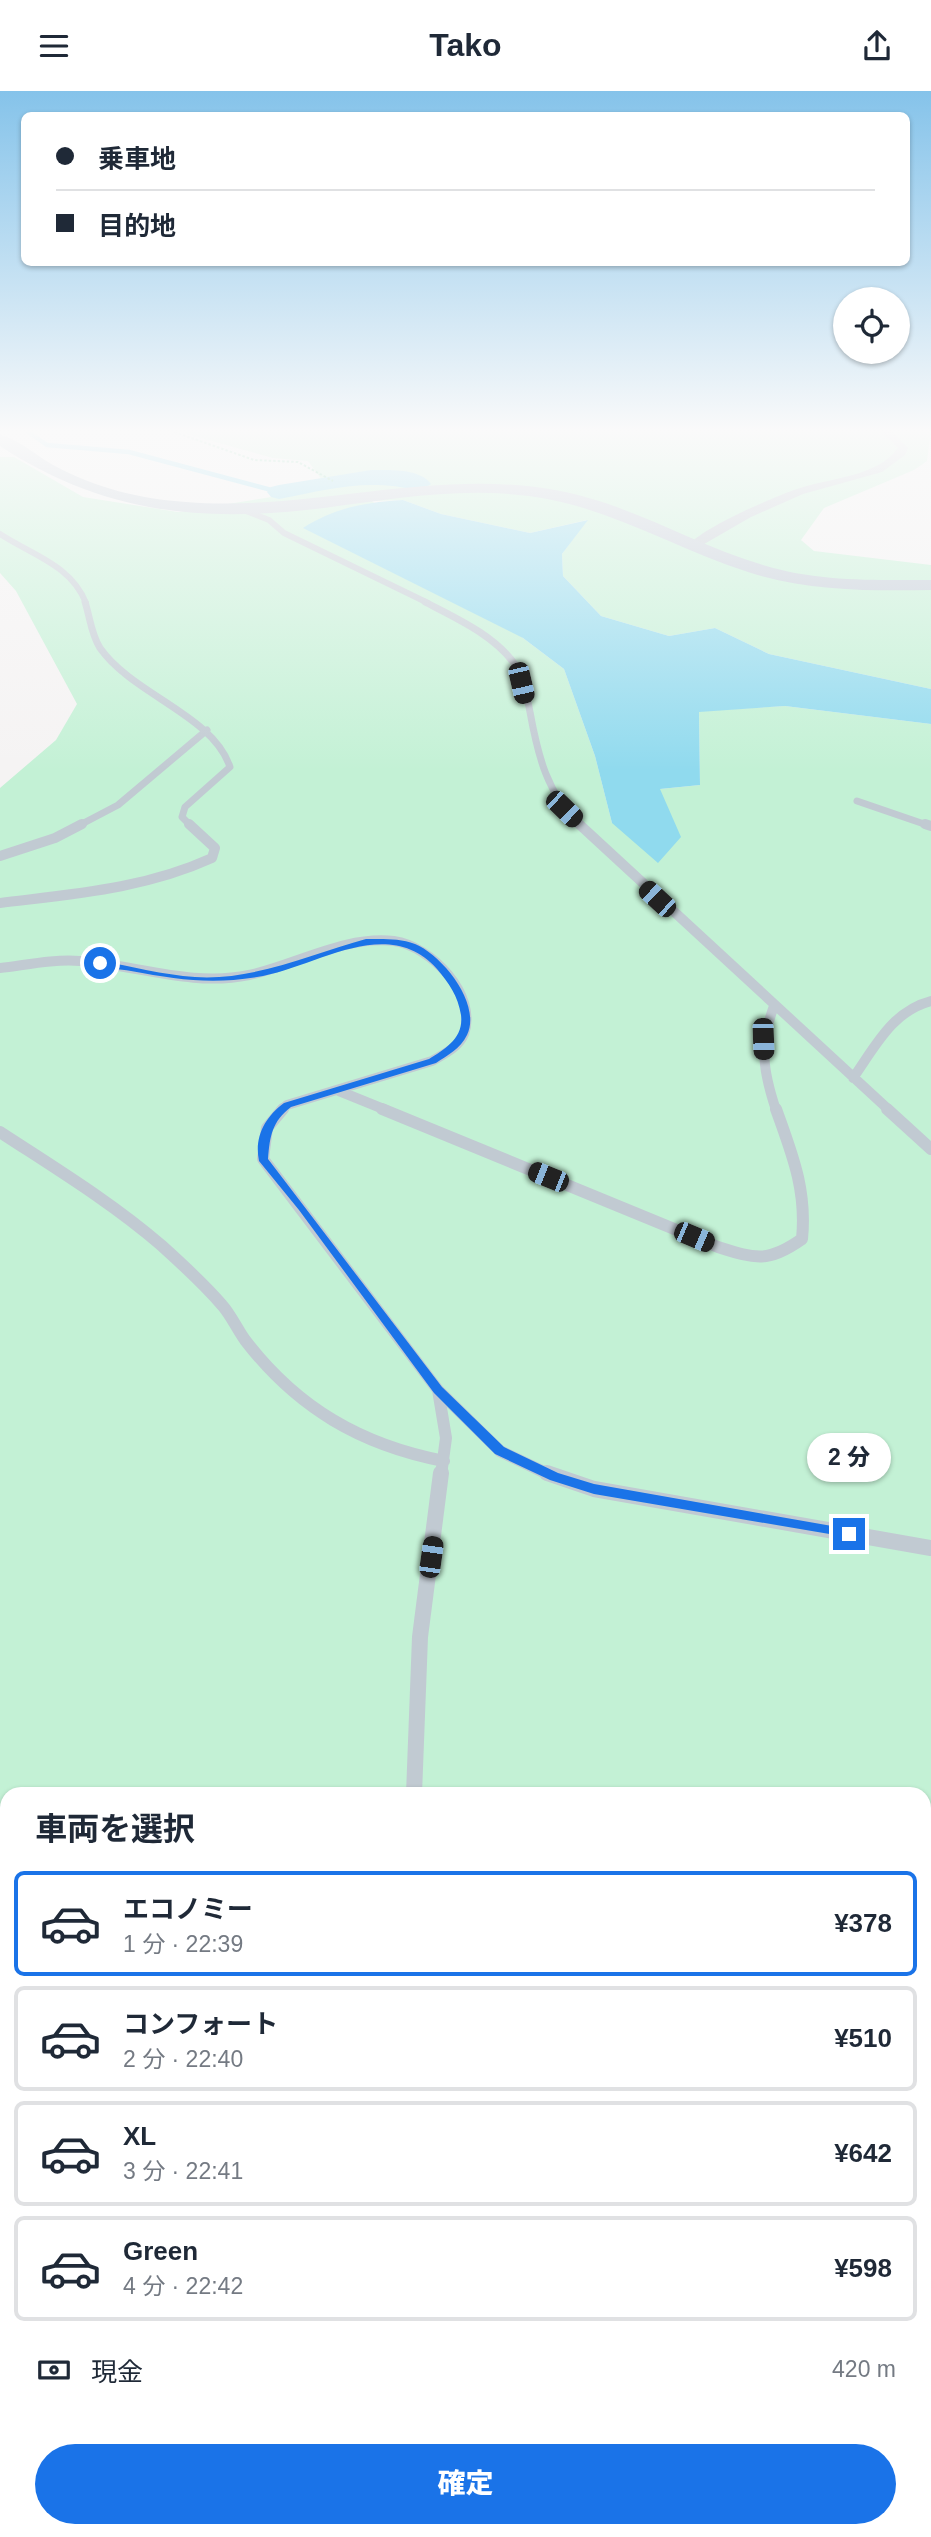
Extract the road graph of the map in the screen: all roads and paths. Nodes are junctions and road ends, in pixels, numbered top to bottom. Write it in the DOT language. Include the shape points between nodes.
graph roads {
  1 [pos="17,543"];
  2 [pos="305,543"];
  3 [pos="695,544"];
  4 [pos="931,585"];
  5 [pos="207,730"];
  6 [pos="857,801"];
  7 [pos="931,826"];
  8 [pos="0,856"];
  9 [pos="0,903"];
  10 [pos="0,968"];
  11 [pos="931,1002"];
  12 [pos="774,1006"];
  13 [pos="853,1078"];
  14 [pos="339,1091"];
  15 [pos="0,1132"];
  16 [pos="931,1149"];
  17 [pos="438,1390"];
  18 [pos="443,1461"];
  19 [pos="931,1548"];
  20 [pos="414,1787"];
  1 -- 5 [label="lane" via="58,566 86,598 97,644 165,704"];
  2 -- 12 [label="lane" via="480,633 513,659 539,764 564,809"];
  3 -- 4 [label="main road" via="734,562 789,578 869,586"];
  5 -- 8 [label="lane" via="106,811 55,838"];
  5 -- 9 [label="lane" via="228,757 230,767 185,807 182,817 215,848 212,858 133,885"];
  6 -- 7 [label="lane"];
  10 -- 14 [label="lane" via="77,961 195,980 264,973 366,941 413,946 456,985 466,1017 464,1033 452,1049 432,1061"];
  11 -- 13 [label="lane" via="902,1011"];
  12 -- 13 [label="lane"];
  12 -- 14 [label="lane" via="763,1039 764,1072 805,1192 807,1215 802,1240 777,1258 758,1259 718,1247"];
  13 -- 16 [label="lane"];
  14 -- 17 [label="lane" via="287,1105 271,1118 263,1159"];
  15 -- 18 [label="lane" via="115,1208 162,1247 222,1305 246,1341 298,1397 352,1433 401,1453"];
  17 -- 18 [label="lane" via="446,1438"];
  17 -- 19 [label="lane" via="500,1451 594,1489"];
  18 -- 20 [label="lane" via="420,1637"];
}
